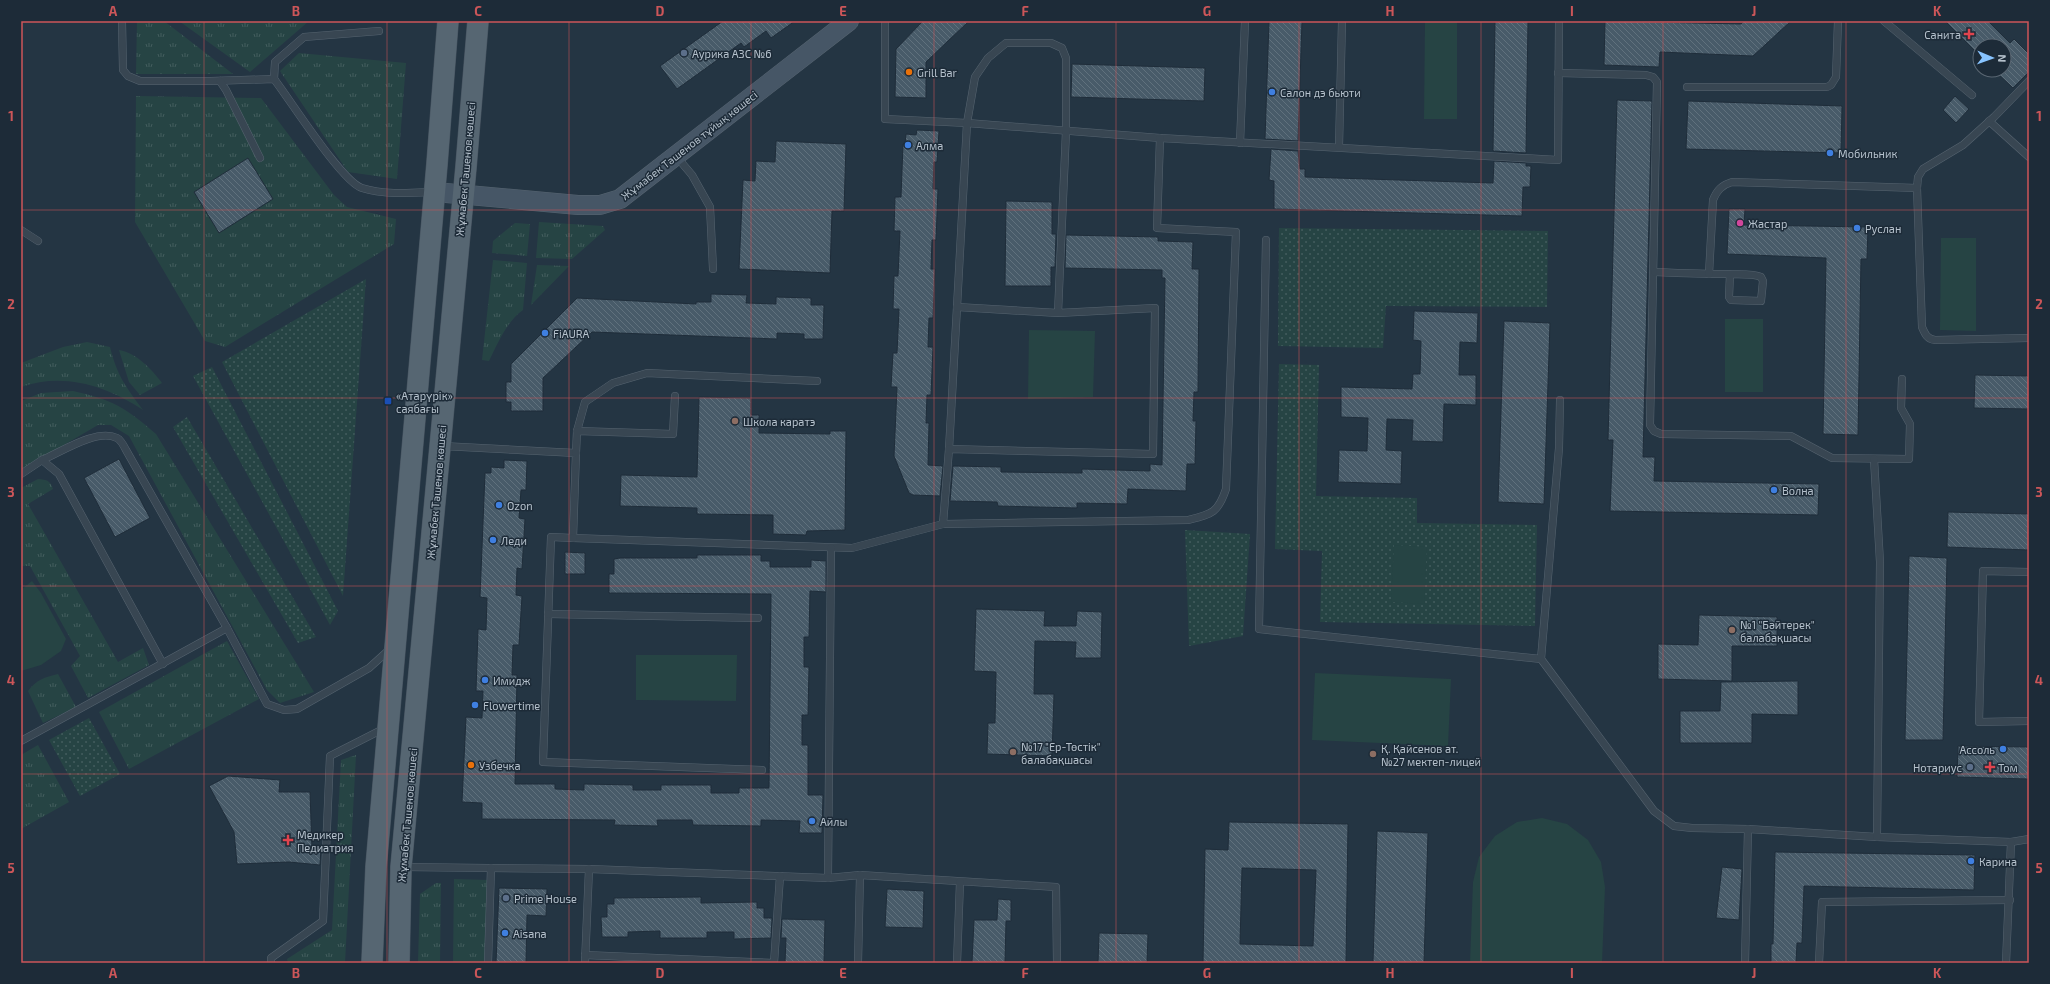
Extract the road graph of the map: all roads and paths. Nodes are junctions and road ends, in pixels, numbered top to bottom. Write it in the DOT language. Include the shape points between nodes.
graph roads {
  1 [pos="122,21"];
  2 [pos="448,21"];
  3 [pos="478,21"];
  4 [pos="849,21"];
  5 [pos="884,21"];
  6 [pos="1245,21"];
  7 [pos="1342,21"];
  8 [pos="1559,21"];
  9 [pos="1838,21"];
  10 [pos="1884,21"];
  11 [pos="379,31"];
  12 [pos="1558,73"];
  13 [pos="274,79"];
  14 [pos="220,81"];
  15 [pos="2029,81"];
  16 [pos="1687,87"];
  17 [pos="1972,95"];
  18 [pos="1989,121"];
  19 [pos="967,123"];
  20 [pos="1066,131"];
  21 [pos="1160,138"];
  22 [pos="1240,143"];
  23 [pos="1339,147"];
  24 [pos="676,155"];
  25 [pos="2029,157"];
  26 [pos="260,158"];
  27 [pos="1918,188"];
  28 [pos="435,192"];
  29 [pos="463,196"];
  30 [pos="21,230"];
  31 [pos="1266,240"];
  32 [pos="38,241"];
  33 [pos="714,269"];
  34 [pos="1655,272"];
  35 [pos="1709,274"];
  36 [pos="1730,274"];
  37 [pos="957,307"];
  38 [pos="1058,313"];
  39 [pos="2029,338"];
  40 [pos="1902,379"];
  41 [pos="817,381"];
  42 [pos="675,396"];
  43 [pos="1560,400"];
  44 [pos="577,431"];
  45 [pos="440,446"];
  46 [pos="949,449"];
  47 [pos="576,453"];
  48 [pos="1874,459"];
  49 [pos="42,460"];
  50 [pos="21,474"];
  51 [pos="943,524"];
  52 [pos="573,538"];
  53 [pos="831,548"];
  54 [pos="2029,572"];
  55 [pos="548,614"];
  56 [pos="758,618"];
  57 [pos="227,628"];
  58 [pos="396,643"];
  59 [pos="1541,659"];
  60 [pos="163,664"];
  61 [pos="2029,721"];
  62 [pos="388,726"];
  63 [pos="21,741"];
  64 [pos="762,770"];
  65 [pos="1748,829"];
  66 [pos="1877,837"];
  67 [pos="2029,840"];
  68 [pos="2011,842"];
  69 [pos="401,867"];
  70 [pos="491,868"];
  71 [pos="589,869"];
  72 [pos="860,875"];
  73 [pos="780,876"];
  74 [pos="828,878"];
  75 [pos="960,882"];
  76 [pos="2010,900"];
  77 [pos="585,959"];
  78 [pos="271,963"];
  79 [pos="372,963"];
  80 [pos="398,963"];
  81 [pos="488,963"];
  82 [pos="774,963"];
  83 [pos="858,963"];
  84 [pos="957,963"];
  85 [pos="1056,963"];
  86 [pos="1745,963"];
  87 [pos="1819,963"];
  88 [pos="2006,963"];
  1 -- 14 [label="lane" via="123,70 128,76 140,81"];
  2 -- 28 [label="main road"];
  3 -- 29 [label="main road, Жұмабек Тәшенов көшесі"];
  4 -- 24 [label="street, Жұмабек Тәшенов тұйық көшесі"];
  5 -- 19 [label="lane" via="885,119"];
  6 -- 22 [label="lane"];
  7 -- 23 [label="lane"];
  8 -- 12 [label="lane"];
  9 -- 16 [label="lane" via="1836,77 1827,87"];
  10 -- 17 [label="lane"];
  11 -- 13 [label="lane" via="304,37 275,62"];
  12 -- 23 [label="lane" via="1558,160"];
  12 -- 34 [label="lane" via="1646,75 1653,77 1657,82"];
  13 -- 14 [label="lane"];
  13 -- 28 [label="lane" via="340,171 361,188 402,193"];
  14 -- 26 [label="lane"];
  15 -- 18 [label="lane"];
  18 -- 25 [label="lane"];
  18 -- 27 [label="lane" via="1955,151 1923,169 1918,177"];
  19 -- 20 [label="lane"];
  19 -- 20 [label="lane" via="975,78 988,58 1006,43 1051,43 1062,48 1066,58"];
  19 -- 37 [label="lane"];
  20 -- 21 [label="lane"];
  20 -- 38 [label="lane"];
  21 -- 22 [label="lane"];
  21 -- 51 [label="lane" via="1156,228 1236,232 1226,489 1220,505 1207,516 1188,520"];
  22 -- 23 [label="lane"];
  24 -- 29 [label="street, Жұмабек Тәшенов тұйық көшесі" via="620,199 600,204 578,205"];
  24 -- 33 [label="lane" via="692,175 710,207"];
  27 -- 35 [label="lane" via="1732,182 1725,184 1713,200"];
  27 -- 39 [label="lane" via="1922,327 1925,333 1930,339 1939,340"];
  28 -- 29 [label="street, Жұмабек Тәшенов тұйық көшесі"];
  28 -- 58 [label="main road"];
  29 -- 45 [label="main road, Жұмабек Тәшенов көшесі"];
  30 -- 32 [label="lane"];
  31 -- 59 [label="lane" via="1259,629"];
  34 -- 35 [label="lane"];
  34 -- 48 [label="lane" via="1650,425 1654,431 1661,434 1791,436 1832,458"];
  35 -- 36 [label="lane"];
  36 -- 36 [label="lane" via="1761,277 1763,281 1760,301 1731,300"];
  37 -- 38 [label="lane"];
  37 -- 46 [label="lane"];
  38 -- 46 [label="lane" via="1155,308 1153,454"];
  40 -- 48 [label="lane" via="1900,408 1910,424 1910,459"];
  41 -- 44 [label="lane" via="647,374 613,382 585,402"];
  42 -- 44 [label="lane" via="673,434"];
  43 -- 59 [label="lane" via="1559,448"];
  44 -- 47 [label="lane"];
  45 -- 47 [label="lane"];
  45 -- 69 [label="main road, Жұмабек Тәшенов көшесі"];
  46 -- 51 [label="lane"];
  47 -- 52 [label="lane"];
  48 -- 66 [label="lane" via="1880,562"];
  49 -- 50 [label="lane"];
  49 -- 57 [label="lane" via="98,435 119,438"];
  49 -- 60 [label="lane" via="59,474"];
  51 -- 53 [label="lane" via="852,548"];
  52 -- 53 [label="lane"];
  52 -- 55 [label="lane" via="551,537"];
  53 -- 74 [label="lane"];
  54 -- 61 [label="lane" via="1983,571 1979,722"];
  55 -- 56 [label="lane"];
  55 -- 64 [label="lane" via="543,762"];
  57 -- 58 [label="lane" via="267,704 284,710 297,709 370,668"];
  57 -- 60 [label="lane"];
  58 -- 62 [label="main road"];
  59 -- 65 [label="lane" via="1654,810 1674,826"];
  60 -- 63 [label="lane"];
  62 -- 78 [label="lane" via="330,756 323,921 271,958"];
  62 -- 79 [label="main road" via="376,867"];
  65 -- 66 [label="lane"];
  65 -- 86 [label="lane"];
  66 -- 68 [label="lane"];
  67 -- 68 [label="lane"];
  68 -- 76 [label="lane"];
  69 -- 70 [label="lane"];
  69 -- 80 [label="main road, Жұмабек Тәшенов көшесі"];
  70 -- 71 [label="lane"];
  70 -- 81 [label="lane"];
  71 -- 73 [label="lane"];
  71 -- 77 [label="lane"];
  72 -- 74 [label="lane"];
  72 -- 75 [label="lane"];
  72 -- 83 [label="lane"];
  73 -- 74 [label="lane"];
  73 -- 82 [label="lane"];
  75 -- 84 [label="lane"];
  75 -- 85 [label="lane" via="1056,888"];
  76 -- 87 [label="lane" via="1822,902"];
  76 -- 88 [label="lane"];
  77 -- 82 [label="lane"];
}
